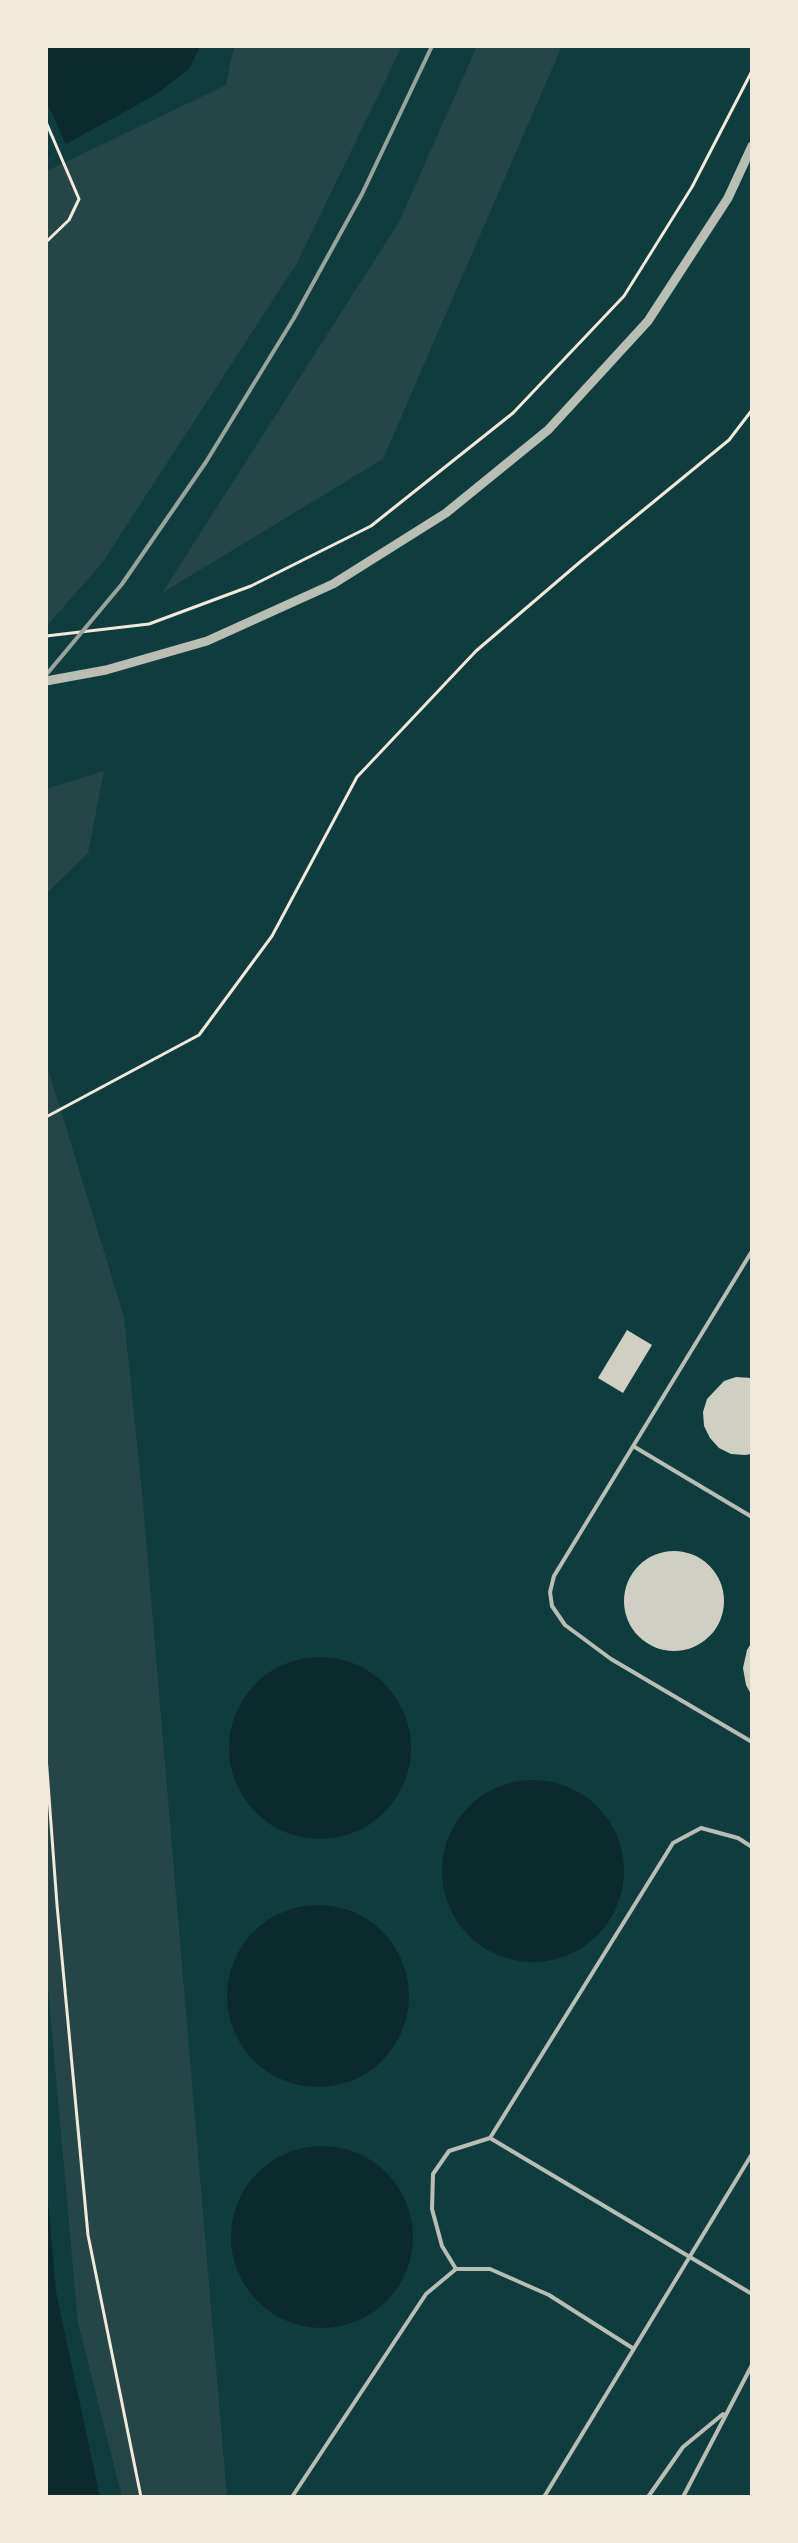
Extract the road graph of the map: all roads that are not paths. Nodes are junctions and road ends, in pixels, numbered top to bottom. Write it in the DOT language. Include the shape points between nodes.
graph roads {
  1 [pos="752,146"];
  2 [pos="46,681"];
  3 [pos="752,1251"];
  4 [pos="633,1446"];
  5 [pos="752,1517"];
  6 [pos="752,1742"];
  7 [pos="752,1847"];
  8 [pos="490,2138"];
  9 [pos="752,2154"];
  10 [pos="690,2257"];
  11 [pos="456,2268"];
  12 [pos="752,2294"];
  13 [pos="634,2349"];
  14 [pos="752,2365"];
  15 [pos="750,2372"];
  16 [pos="725,2412"];
  17 [pos="292,2497"];
  18 [pos="544,2497"];
  19 [pos="648,2497"];
  20 [pos="683,2497"];
  1 -- 2 [label="street" via="728,198 648,321 548,430 446,513 333,584 207,641 106,670"];
  3 -- 4 [label="lane"];
  4 -- 5 [label="lane"];
  4 -- 6 [label="lane" via="554,1576 550,1592 552,1606 565,1625 611,1659"];
  7 -- 8 [label="lane" via="738,1838 701,1828 673,1843"];
  8 -- 10 [label="lane"];
  8 -- 11 [label="lane" via="449,2151 433,2174 432,2209 442,2246"];
  9 -- 10 [label="lane"];
  10 -- 12 [label="lane"];
  10 -- 13 [label="lane"];
  11 -- 13 [label="lane" via="490,2269 549,2295"];
  11 -- 17 [label="lane" via="426,2294"];
  13 -- 18 [label="lane"];
  14 -- 15 [label="lane"];
  15 -- 16 [label="lane"];
  16 -- 19 [label="lane" via="683,2446"];
  16 -- 20 [label="lane"];
}
